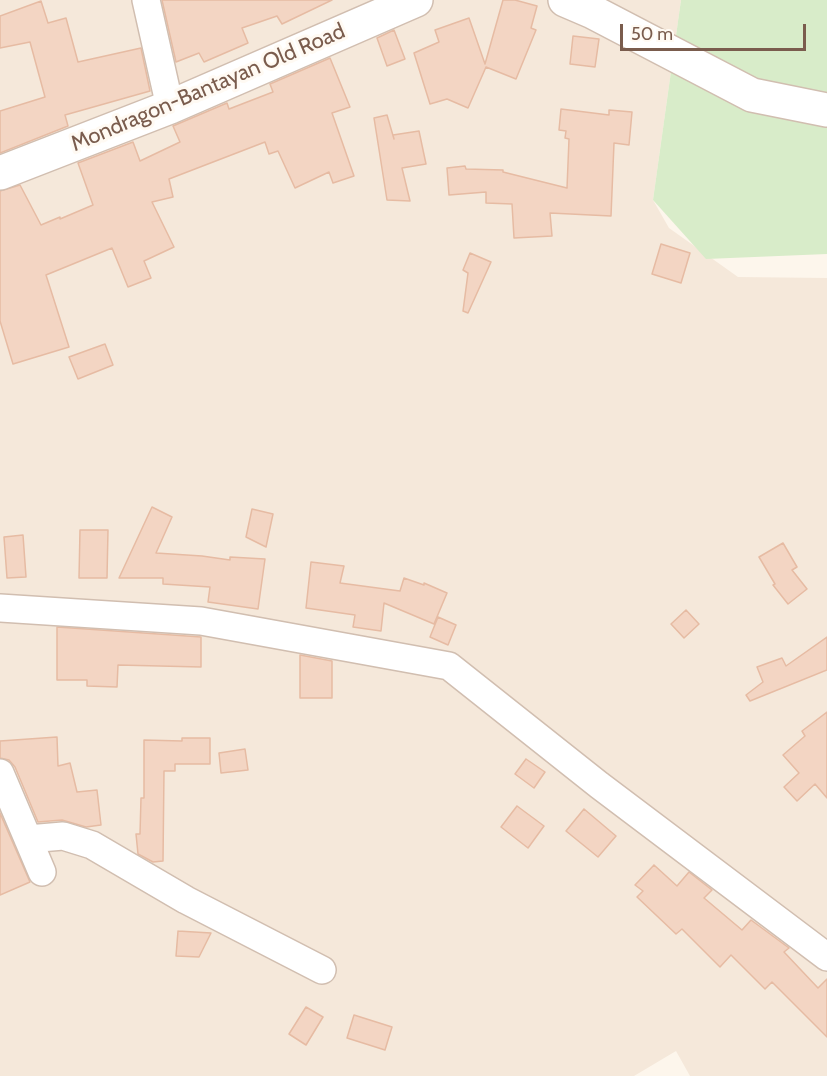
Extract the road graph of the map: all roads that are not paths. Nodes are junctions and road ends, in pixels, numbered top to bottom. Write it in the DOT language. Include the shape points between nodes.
graph roads {
  1 [pos="146,0"];
  2 [pos="416,0"];
  3 [pos="565,0"];
  4 [pos="170,107"];
  5 [pos="827,110"];
  6 [pos="0,173"];
  7 [pos="0,608"];
  8 [pos="0,773"];
  9 [pos="28,839"];
  10 [pos="42,872"];
  11 [pos="827,957"];
  12 [pos="322,970"];
  1 -- 4 [label="street"];
  2 -- 4 [label="street, Mondragon-Bantayan Old Road"];
  3 -- 5 [label="street" via="752,95"];
  4 -- 6 [label="street, Mondragon-Bantayan Old Road"];
  7 -- 11 [label="street" via="201,621 449,666"];
  8 -- 9 [label="street"];
  9 -- 10 [label="street"];
  9 -- 12 [label="street" via="63,836 92,845 186,900"];
}
